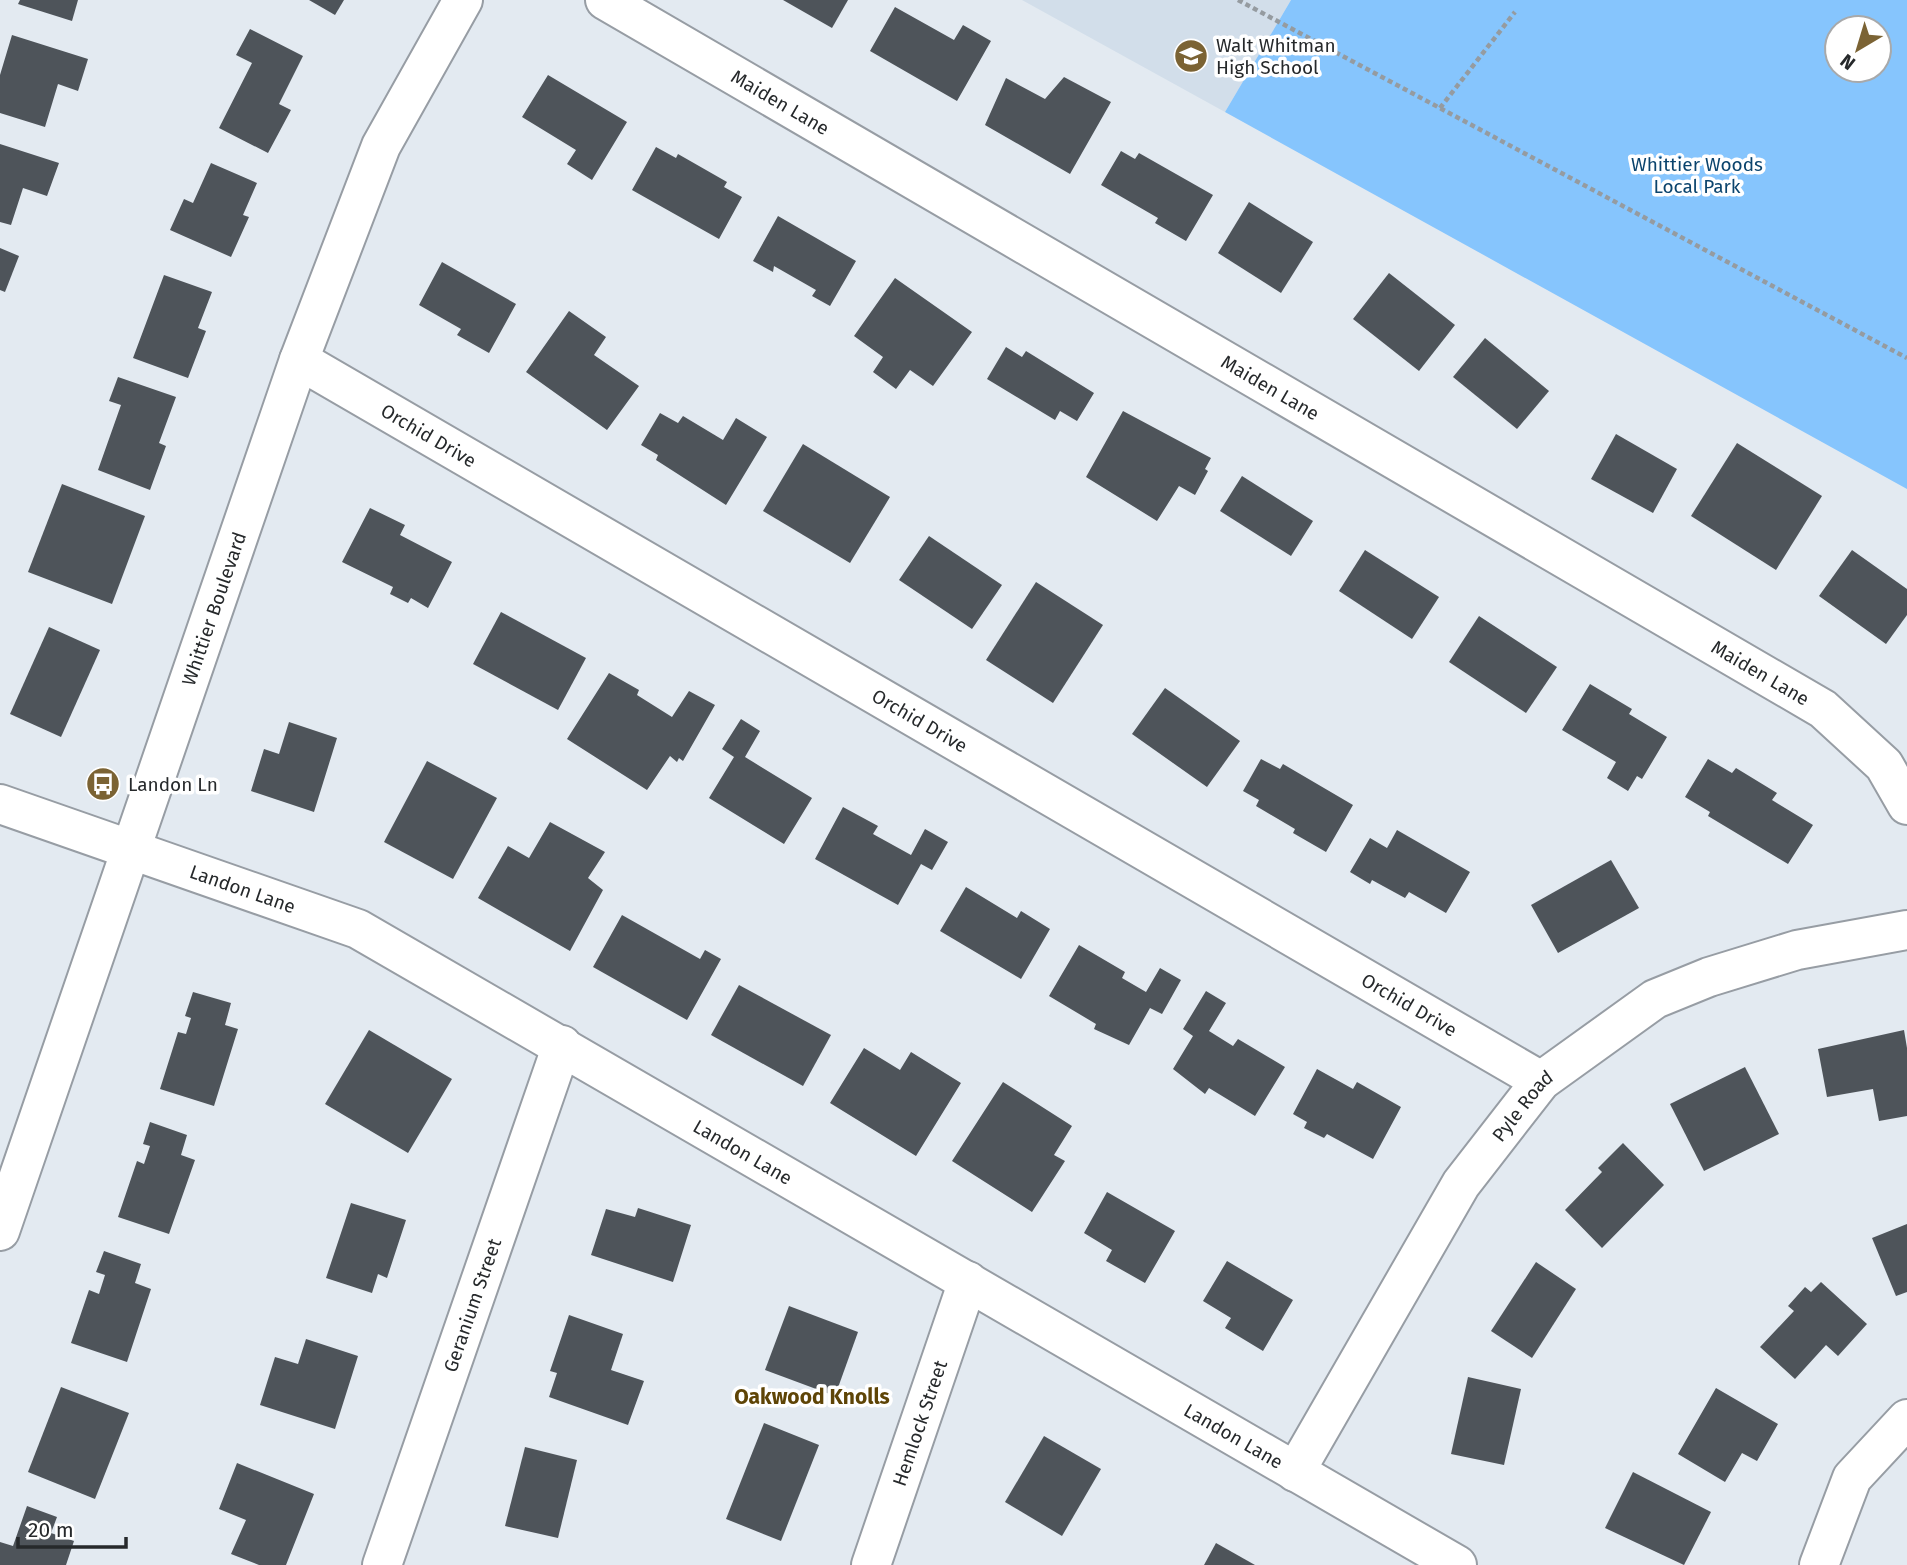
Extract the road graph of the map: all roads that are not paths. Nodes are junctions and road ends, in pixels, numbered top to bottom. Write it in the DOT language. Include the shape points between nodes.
graph roads {
  1 [pos="463,0"];
  2 [pos="605,0"];
  3 [pos="299,360"];
  4 [pos="0,804"];
  5 [pos="1907,805"];
  6 [pos="130,850"];
  7 [pos="1907,930"];
  8 [pos="562,1045"];
  9 [pos="1541,1081"];
  10 [pos="0,1231"];
  11 [pos="968,1281"];
  12 [pos="1907,1419"];
  13 [pos="1295,1472"];
  14 [pos="382,1565"];
  15 [pos="871,1565"];
  16 [pos="1457,1565"];
  17 [pos="1819,1565"];
  1 -- 3 [label="street, Whittier Boulevard" via="381,145"];
  2 -- 5 [label="street, Maiden Lane" via="1823,709 1884,765"];
  3 -- 6 [label="street, Whittier Boulevard"];
  3 -- 9 [label="street, Orchid Drive"];
  4 -- 6 [label="street, Landon Lane"];
  6 -- 8 [label="street, Landon Lane" via="358,929"];
  6 -- 10 [label="street, Whittier Boulevard"];
  7 -- 9 [label="street, Pyle Road" via="1797,950 1655,999"];
  8 -- 11 [label="street, Landon Lane"];
  8 -- 14 [label="street, Geranium Street"];
  9 -- 13 [label="street, Pyle Road" via="1461,1184"];
  11 -- 13 [label="street, Landon Lane"];
  11 -- 15 [label="street, Hemlock Street"];
  12 -- 17 [label="street" via="1852,1478"];
  13 -- 16 [label="street, Landon Lane"];
}
